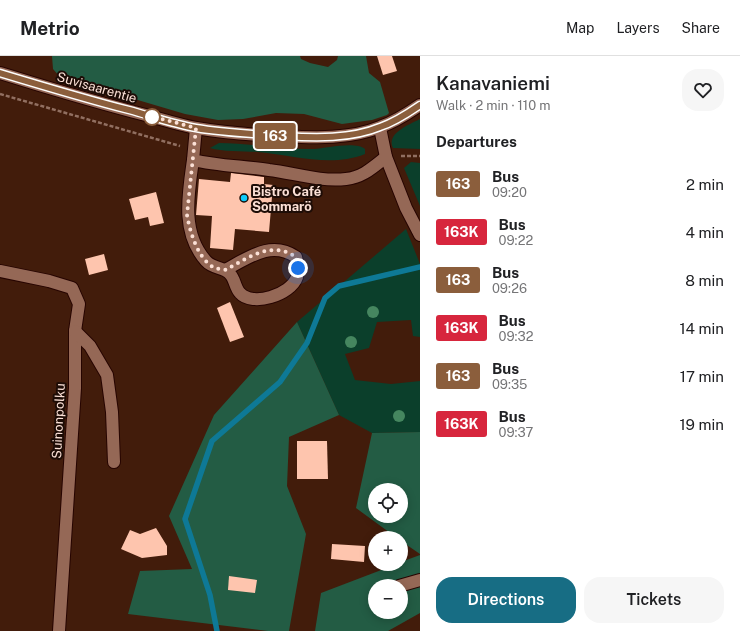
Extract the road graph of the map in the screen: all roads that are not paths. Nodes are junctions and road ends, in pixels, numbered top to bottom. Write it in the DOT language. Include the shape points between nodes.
graph roads {
  1 [pos="0,73"];
  2 [pos="420,105"];
  3 [pos="196,128"];
  4 [pos="380,128"];
  5 [pos="386,157"];
  6 [pos="193,160"];
  7 [pos="420,235"];
  8 [pos="225,270"];
  9 [pos="0,271"];
  10 [pos="75,331"];
  11 [pos="114,462"];
  12 [pos="420,580"];
  13 [pos="408,583"];
  14 [pos="59,631"];
  1 -- 3 [label="street, Suvisaarentie"];
  2 -- 4 [label="street, Suvisaarentie"];
  3 -- 4 [label="street, Suvisaarentie" via="302,137 341,136"];
  3 -- 6 [label="street"];
  4 -- 5 [label="street"];
  5 -- 6 [label="street" via="363,174 333,180 270,170 212,165"];
  5 -- 7 [label="street" via="406,208"];
  6 -- 8 [label="street" via="187,215 190,230 195,244 207,262 215,268"];
  8 -- 8 [label="street" via="230,274 240,293 249,298 261,299 289,289 296,279 298,268 296,257 278,249 266,250"];
  9 -- 10 [label="street, Suinonpolku" via="72,288 79,304"];
  10 -- 11 [label="street" via="90,346 107,375 112,412"];
  10 -- 14 [label="street, Suinonpolku" via="74,396"];
  12 -- 13 [label="street"];
}
